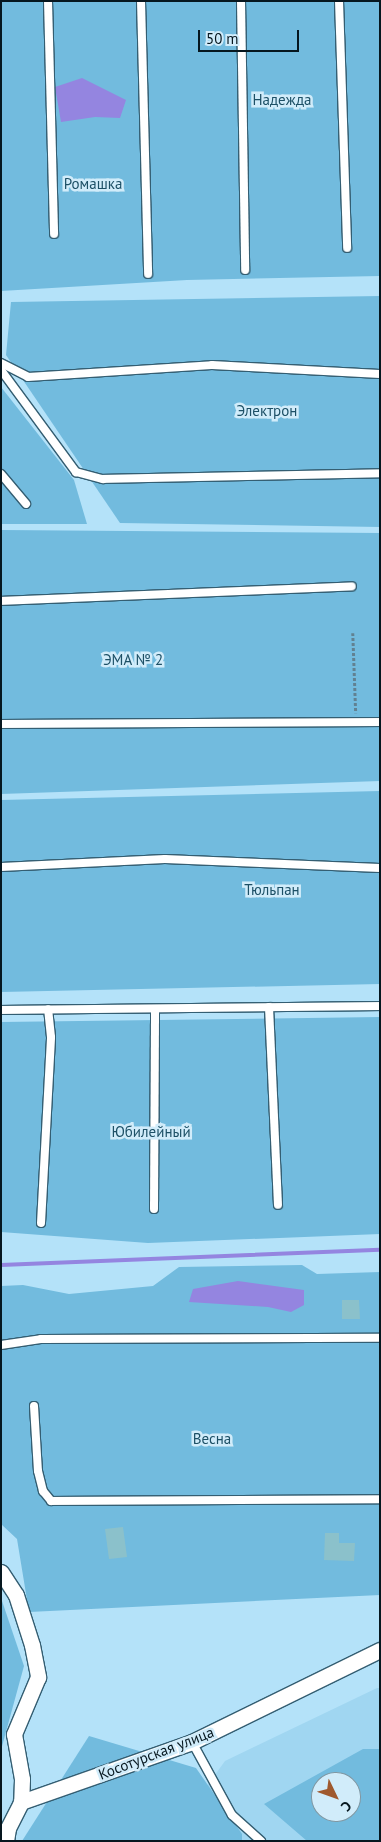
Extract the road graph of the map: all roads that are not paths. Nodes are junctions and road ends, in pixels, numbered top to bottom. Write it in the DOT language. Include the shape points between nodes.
graph roads {
  1 [pos="48,1"];
  2 [pos="141,1"];
  3 [pos="241,1"];
  4 [pos="339,1"];
  5 [pos="54,234"];
  6 [pos="347,248"];
  7 [pos="245,270"];
  8 [pos="148,274"];
  9 [pos="1,362"];
  10 [pos="1,370"];
  11 [pos="380,374"];
  12 [pos="380,473"];
  13 [pos="1,474"];
  14 [pos="26,504"];
  15 [pos="352,586"];
  16 [pos="1,601"];
  17 [pos="380,722"];
  18 [pos="1,724"];
  19 [pos="1,867"];
  20 [pos="380,868"];
  21 [pos="380,1006"];
  22 [pos="270,1007"];
  23 [pos="48,1009"];
  24 [pos="1,1010"];
  25 [pos="155,1010"];
  26 [pos="278,1205"];
  27 [pos="154,1209"];
  28 [pos="41,1223"];
  29 [pos="380,1338"];
  30 [pos="1,1345"];
  31 [pos="34,1406"];
  32 [pos="380,1499"];
  33 [pos="1,1572"];
  34 [pos="380,1650"];
  35 [pos="192,1742"];
  36 [pos="20,1802"];
  37 [pos="6,1841"];
  38 [pos="261,1841"];
  1 -- 5 [label="lane"];
  2 -- 8 [label="lane"];
  3 -- 7 [label="lane"];
  4 -- 6 [label="lane"];
  9 -- 11 [label="lane" via="28,377 212,365"];
  10 -- 12 [label="lane" via="76,472 94,477"];
  13 -- 14 [label="lane"];
  15 -- 16 [label="lane"];
  17 -- 18 [label="lane"];
  19 -- 20 [label="lane" via="165,859"];
  21 -- 22 [label="lane"];
  22 -- 25 [label="lane"];
  22 -- 26 [label="lane"];
  23 -- 24 [label="lane"];
  23 -- 25 [label="lane"];
  23 -- 28 [label="lane" via="51,1038"];
  25 -- 27 [label="lane"];
  29 -- 30 [label="lane" via="41,1339"];
  31 -- 32 [label="lane" via="38,1472 43,1491 51,1501"];
  33 -- 36 [label="street" via="16,1595 32,1644 38,1677 14,1734 22,1779"];
  34 -- 35 [label="street, Косотурская улица"];
  35 -- 36 [label="street, Косотурская улица"];
  35 -- 38 [label="lane" via="232,1815"];
  36 -- 37 [label="street" via="8,1828"];
}
